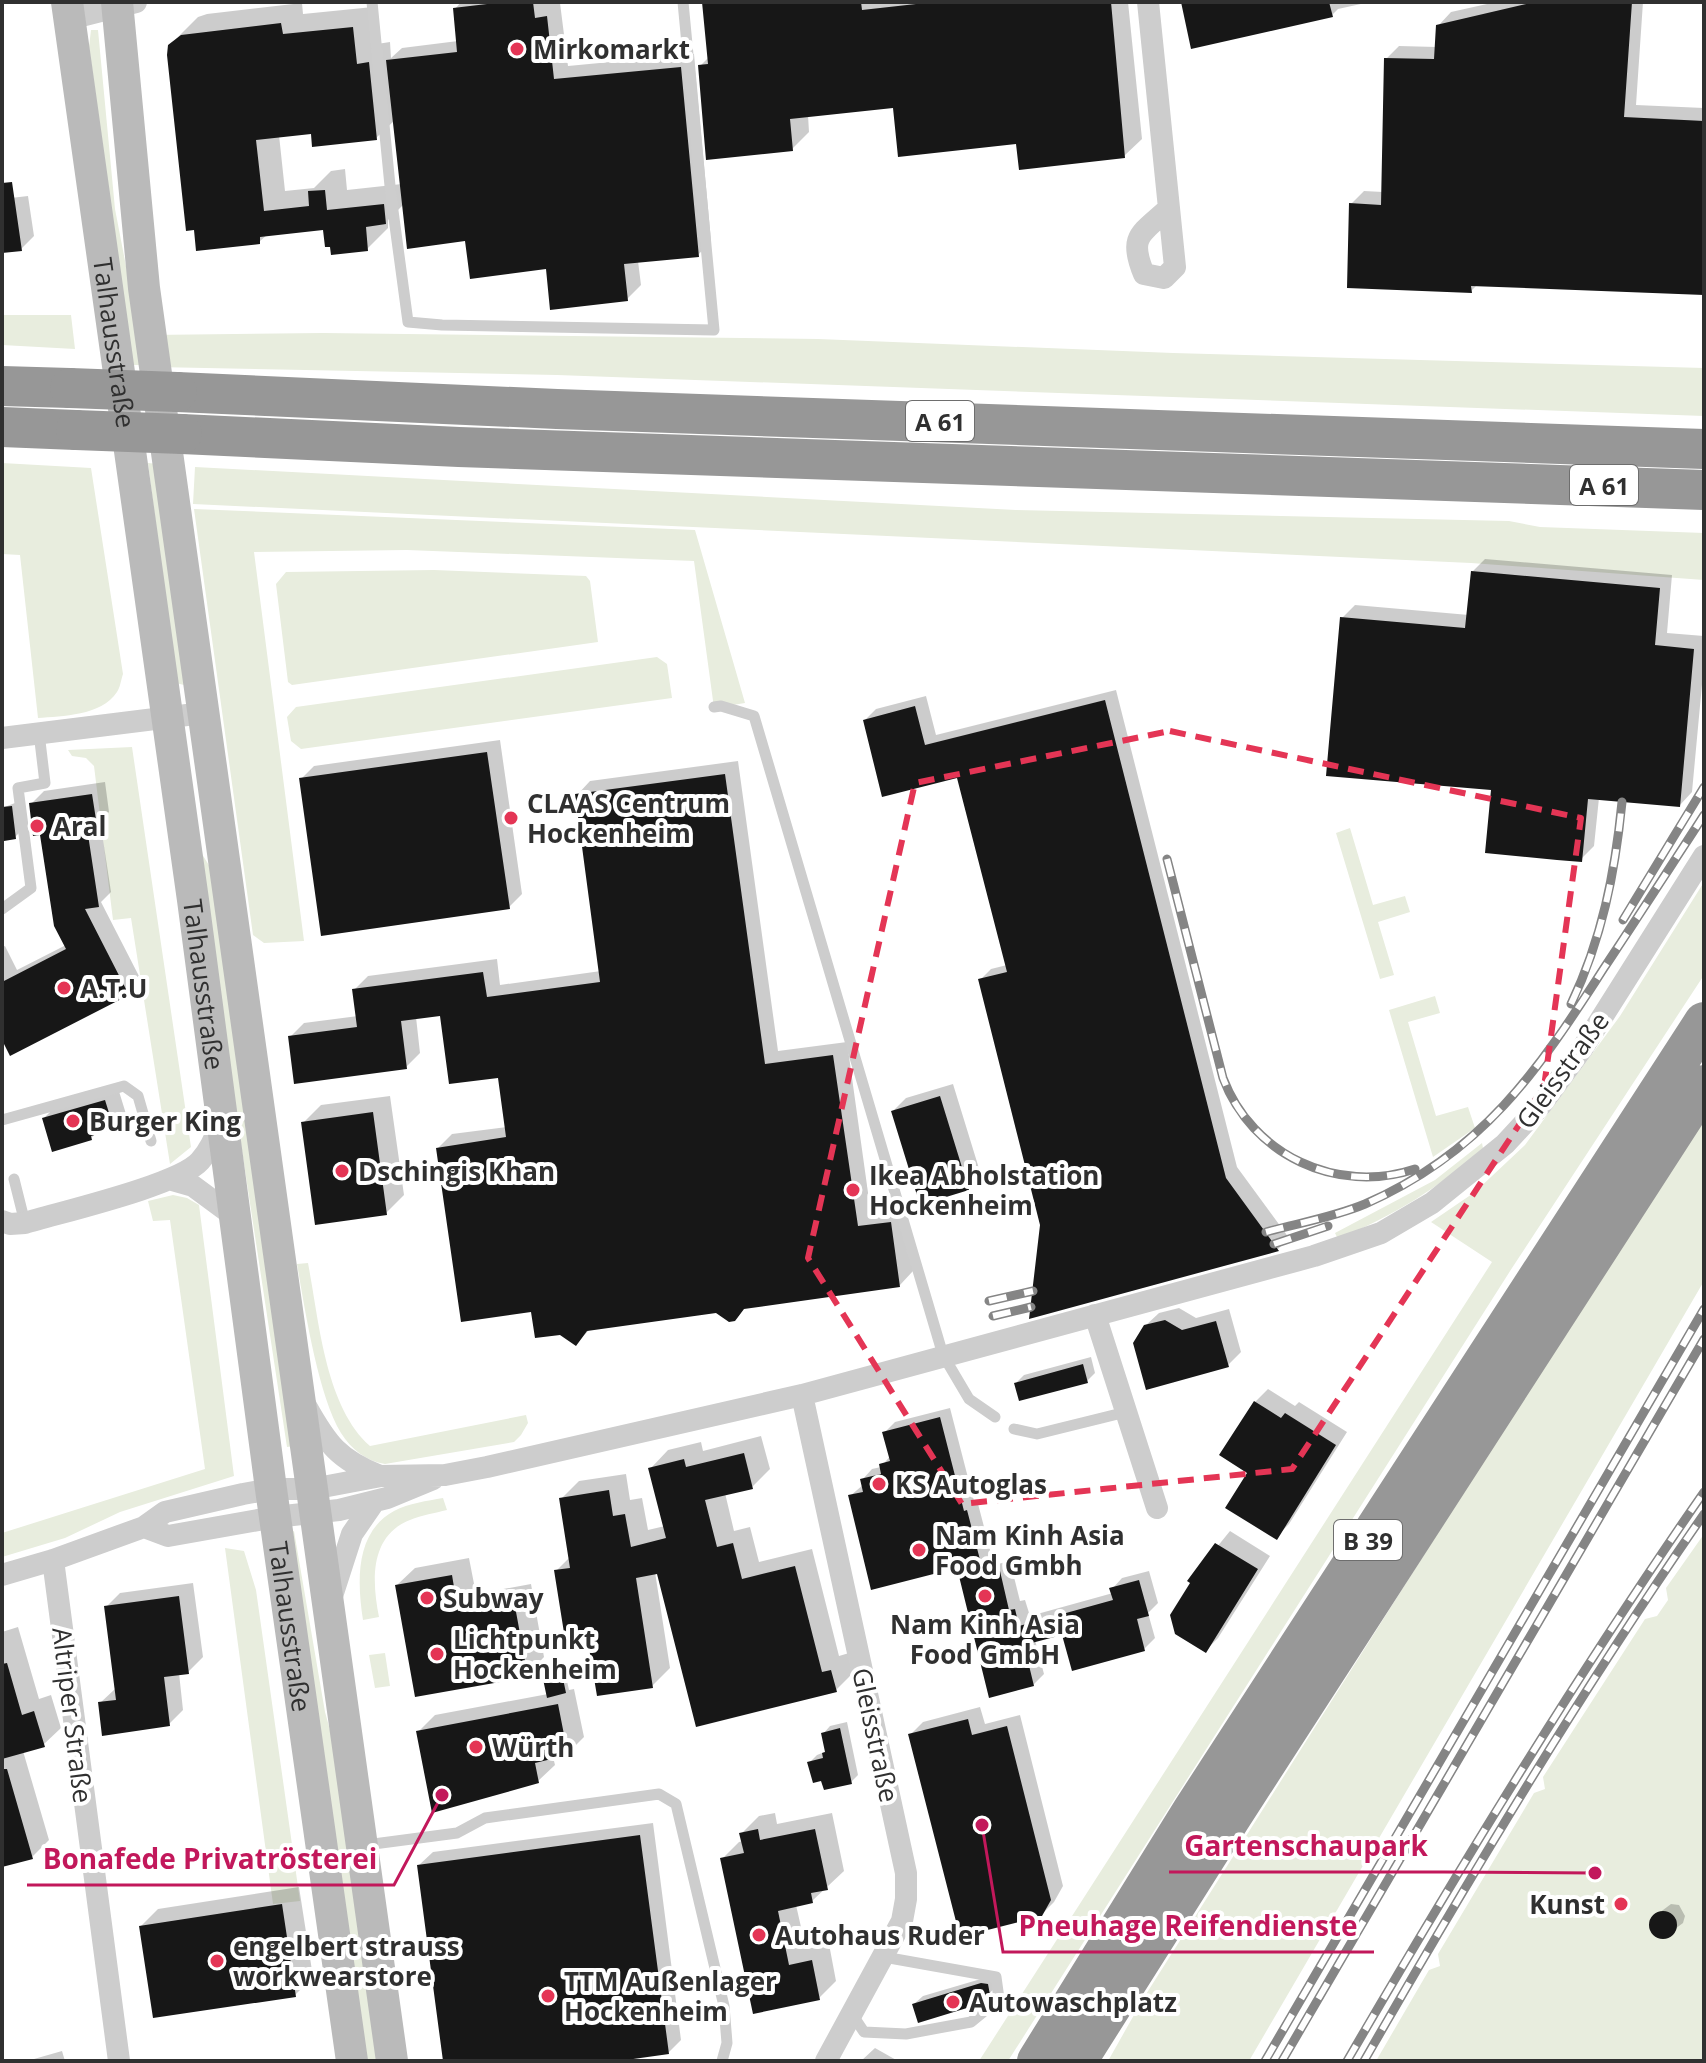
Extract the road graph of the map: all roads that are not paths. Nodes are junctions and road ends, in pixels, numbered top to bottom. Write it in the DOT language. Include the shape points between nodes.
graph roads {
  1 [pos="372,2"];
  2 [pos="683,2"];
  3 [pos="1148,2"];
  4 [pos="123,4"];
  5 [pos="68,10"];
  6 [pos="1168,209"];
  7 [pos="2,386"];
  8 [pos="2,427"];
  9 [pos="1704,449"];
  10 [pos="1704,490"];
  11 [pos="714,707"];
  12 [pos="203,713"];
  13 [pos="166,716"];
  14 [pos="39,733"];
  15 [pos="2,738"];
  16 [pos="1704,856"];
  17 [pos="2,909"];
  18 [pos="1704,1022"];
  19 [pos="1704,1085"];
  20 [pos="2,1120"];
  21 [pos="221,1123"];
  22 [pos="151,1141"];
  23 [pos="14,1179"];
  24 [pos="172,1180"];
  25 [pos="235,1217"];
  26 [pos="2,1221"];
  27 [pos="25,1223"];
  28 [pos="1095,1315"];
  29 [pos="943,1355"];
  30 [pos="298,1392"];
  31 [pos="802,1395"];
  32 [pos="1126,1412"];
  33 [pos="995,1417"];
  34 [pos="1014,1429"];
  35 [pos="445,1475"];
  36 [pos="381,1476"];
  37 [pos="314,1500"];
  38 [pos="374,1502"];
  39 [pos="273,1503"];
  40 [pos="1157,1508"];
  41 [pos="53,1560"];
  42 [pos="2,1575"];
  43 [pos="328,1606"];
  44 [pos="362,1845"];
  45 [pos="884,1957"];
  46 [pos="852,2014"];
  47 [pos="1082,2055"];
  48 [pos="826,2057"];
  49 [pos="119,2061"];
  50 [pos="352,2061"];
  51 [pos="392,2061"];
  52 [pos="722,2061"];
  53 [pos="1037,2061"];
  1 -- 2 [label="lane" via="408,322 714,330"];
  3 -- 6 [label="street"];
  4 -- 5 [label="street"];
  4 -- 12 [label="main road, Talhausstraße" via="144,288"];
  5 -- 13 [label="main road, Talhausstraße"];
  7 -- 9 [label="highway, A 61, bridge"];
  8 -- 10 [label="highway, A 61, bridge"];
  11 -- 29 [label="lane" via="754,716"];
  12 -- 13 [label="street"];
  12 -- 30 [label="main road, Talhausstraße"];
  13 -- 14 [label="street"];
  13 -- 21 [label="main road, Talhausstraße"];
  14 -- 15 [label="street"];
  14 -- 17 [label="lane" via="45,783 18,788 31,888"];
  16 -- 28 [label="street, Gleisstraße" via="1541,1105 1505,1144 1432,1203 1381,1233 1314,1256"];
  18 -- 53 [label="highway, B 39" via="1192,1811"];
  19 -- 47 [label="highway, B 39"];
  20 -- 22 [label="lane" via="124,1086 138,1096"];
  21 -- 24 [label="street" via="198,1164"];
  21 -- 25 [label="main road, Talhausstraße"];
  23 -- 27 [label="lane"];
  24 -- 25 [label="street" via="193,1186"];
  24 -- 27 [label="street"];
  25 -- 39 [label="main road, Talhausstraße"];
  26 -- 27 [label="street"];
  28 -- 29 [label="street, Gleisstraße"];
  28 -- 32 [label="street"];
  29 -- 31 [label="street, Gleisstraße"];
  29 -- 33 [label="lane" via="969,1399"];
  30 -- 36 [label="street" via="341,1457"];
  30 -- 37 [label="main road, Talhausstraße"];
  31 -- 35 [label="street, Gleisstraße"];
  31 -- 45 [label="street, Gleisstraße" via="906,1873 902,1921"];
  32 -- 34 [label="lane" via="1037,1434"];
  32 -- 40 [label="street"];
  35 -- 36 [label="street, Gleisstraße"];
  35 -- 38 [label="street, Gleisstraße"];
  36 -- 37 [label="street, Gleisstraße"];
  37 -- 38 [label="street, Gleisstraße" via="339,1510"];
  37 -- 39 [label="street"];
  37 -- 43 [label="main road, Talhausstraße"];
  38 -- 43 [label="street" via="352,1534"];
  39 -- 41 [label="street" via="165,1512 144,1527"];
  39 -- 50 [label="main road, Talhausstraße"];
  41 -- 42 [label="street"];
  41 -- 49 [label="street, Altriper Straße"];
  43 -- 44 [label="main road, Talhausstraße"];
  44 -- 51 [label="main road, Talhausstraße"];
  44 -- 52 [label="lane" via="457,1833 485,1818 659,1794 676,1804 724,2006 727,2043"];
  45 -- 46 [label="street, Gleisstraße"];
  45 -- 46 [label="lane" via="996,1977 999,1999 971,2022 906,2034 864,2032"];
  46 -- 48 [label="street, Gleisstraße"];
}
